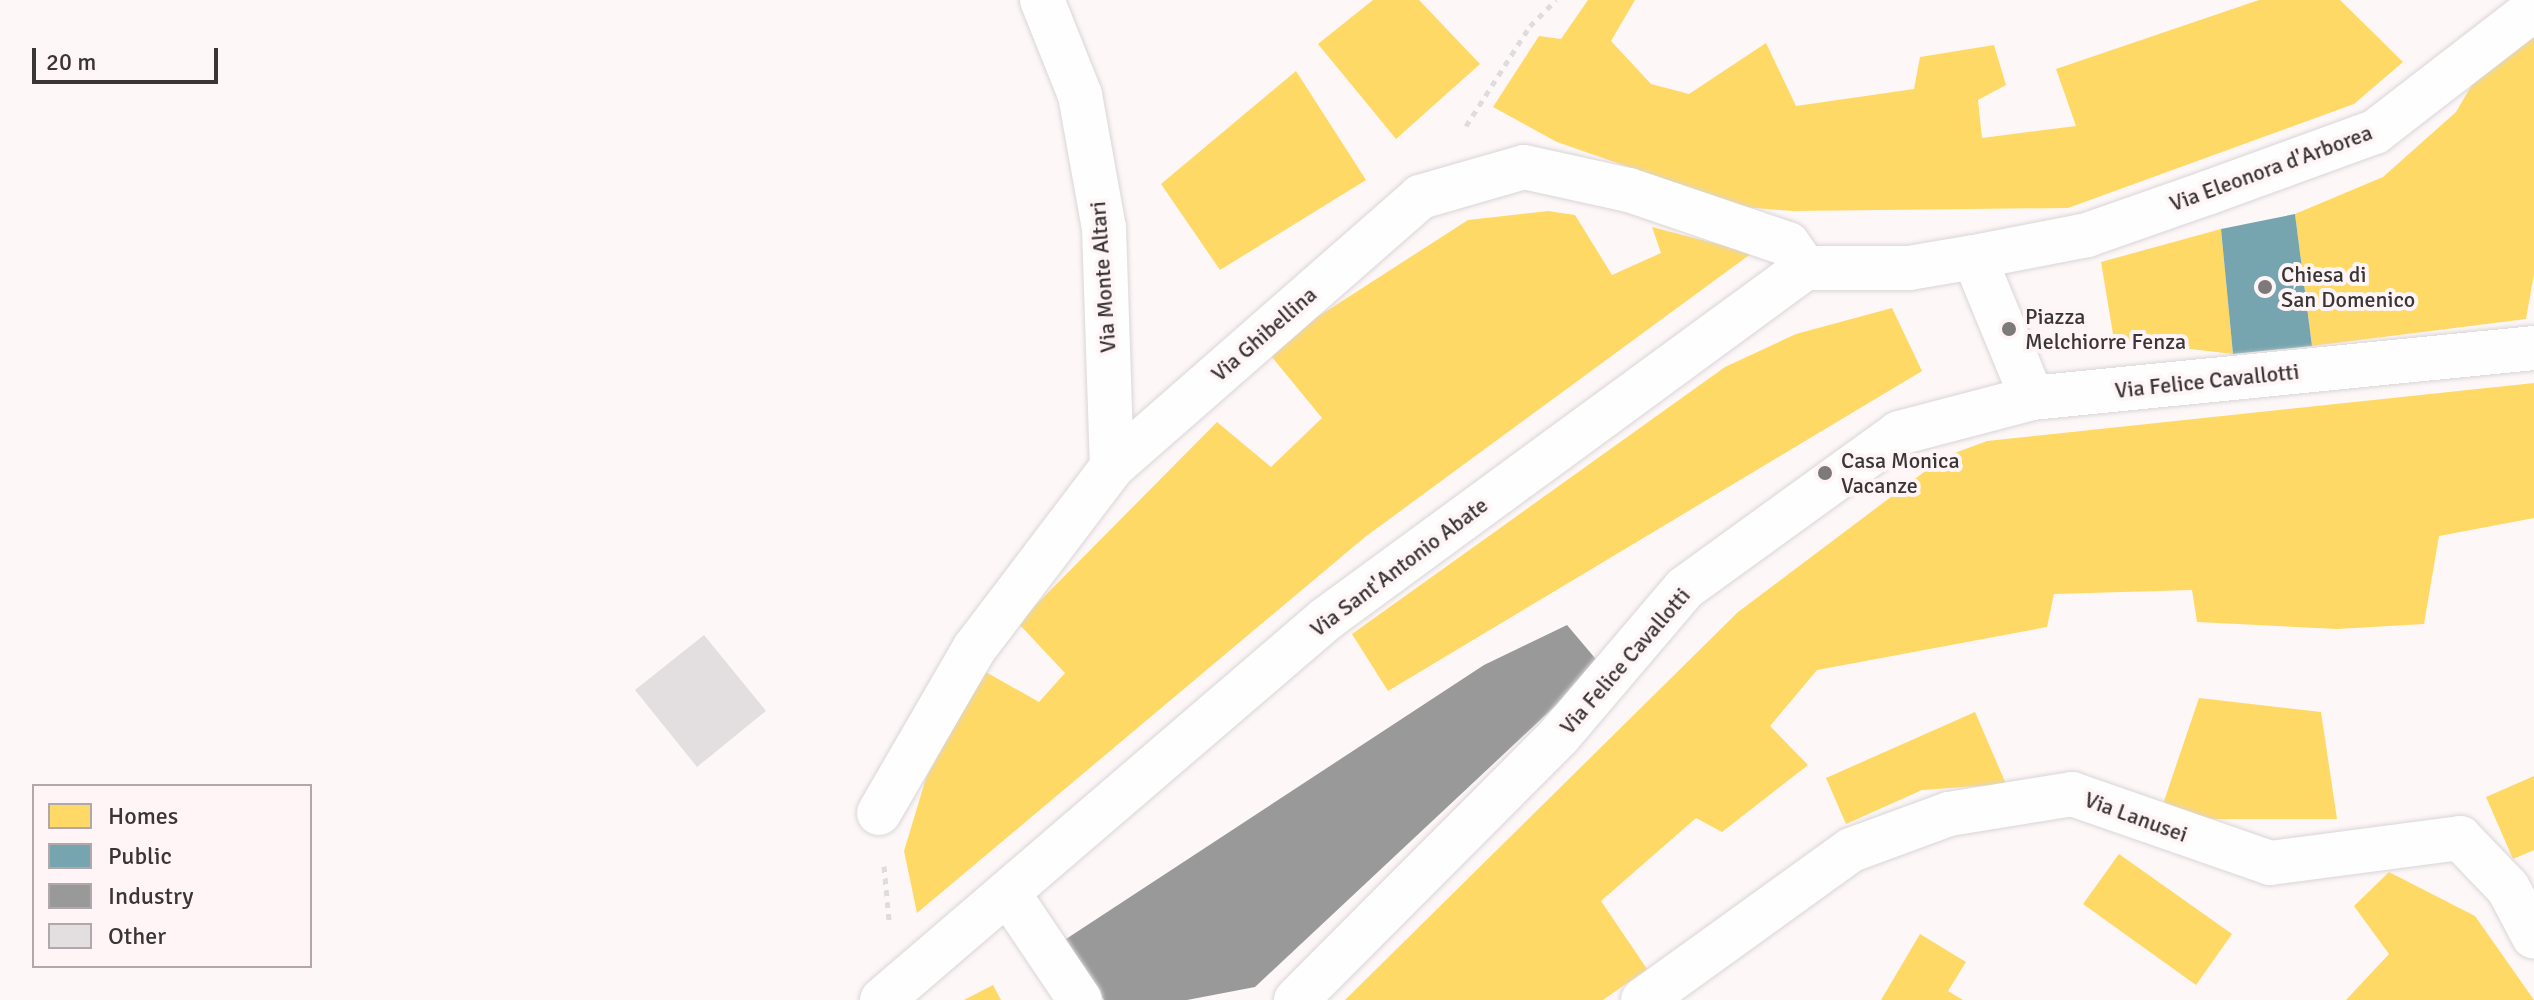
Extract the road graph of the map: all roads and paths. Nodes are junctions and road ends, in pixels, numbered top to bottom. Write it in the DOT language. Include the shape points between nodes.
graph roads {
  1 [pos="1042,0"];
  2 [pos="1556,0"];
  3 [pos="2534,9"];
  4 [pos="1420,197"];
  5 [pos="1974,257"];
  6 [pos="1805,268"];
  7 [pos="2534,348"];
  8 [pos="2032,398"];
  9 [pos="1112,467"];
  10 [pos="879,813"];
  11 [pos="1008,893"];
  12 [pos="2534,937"];
  13 [pos="889,995"];
  14 [pos="1080,1000"];
  15 [pos="1296,1000"];
  16 [pos="1643,1000"];
  1 -- 9 [label="street, Via Monte Altari" via="1080,95 1104,228"];
  2 -- 4 [label="path" via="1530,26"];
  3 -- 5 [label="street, Via Eleonora d'Arborea" via="2375,132 2087,235"];
  4 -- 6 [label="street, Via Ghibellina" via="1524,167 1629,190 1788,244"];
  4 -- 9 [label="street, Via Ghibellina"];
  5 -- 6 [label="street" via="1909,268"];
  5 -- 8 [label="street"];
  6 -- 11 [label="street, Via Sant'Antonio Abate" via="1326,619"];
  7 -- 8 [label="street, Via Felice Cavallotti"];
  8 -- 15 [label="street, Via Felice Cavallotti" via="1899,433 1685,588 1559,736"];
  9 -- 10 [label="street, Via Ghibellina" via="974,649"];
  10 -- 13 [label="path"];
  11 -- 13 [label="street, Via Sant'Antonio Abate"];
  11 -- 14 [label="street"];
  12 -- 16 [label="street, Via Lanusei" via="2508,888 2460,838 2270,863 2072,794 1949,814 1851,850"];
}
